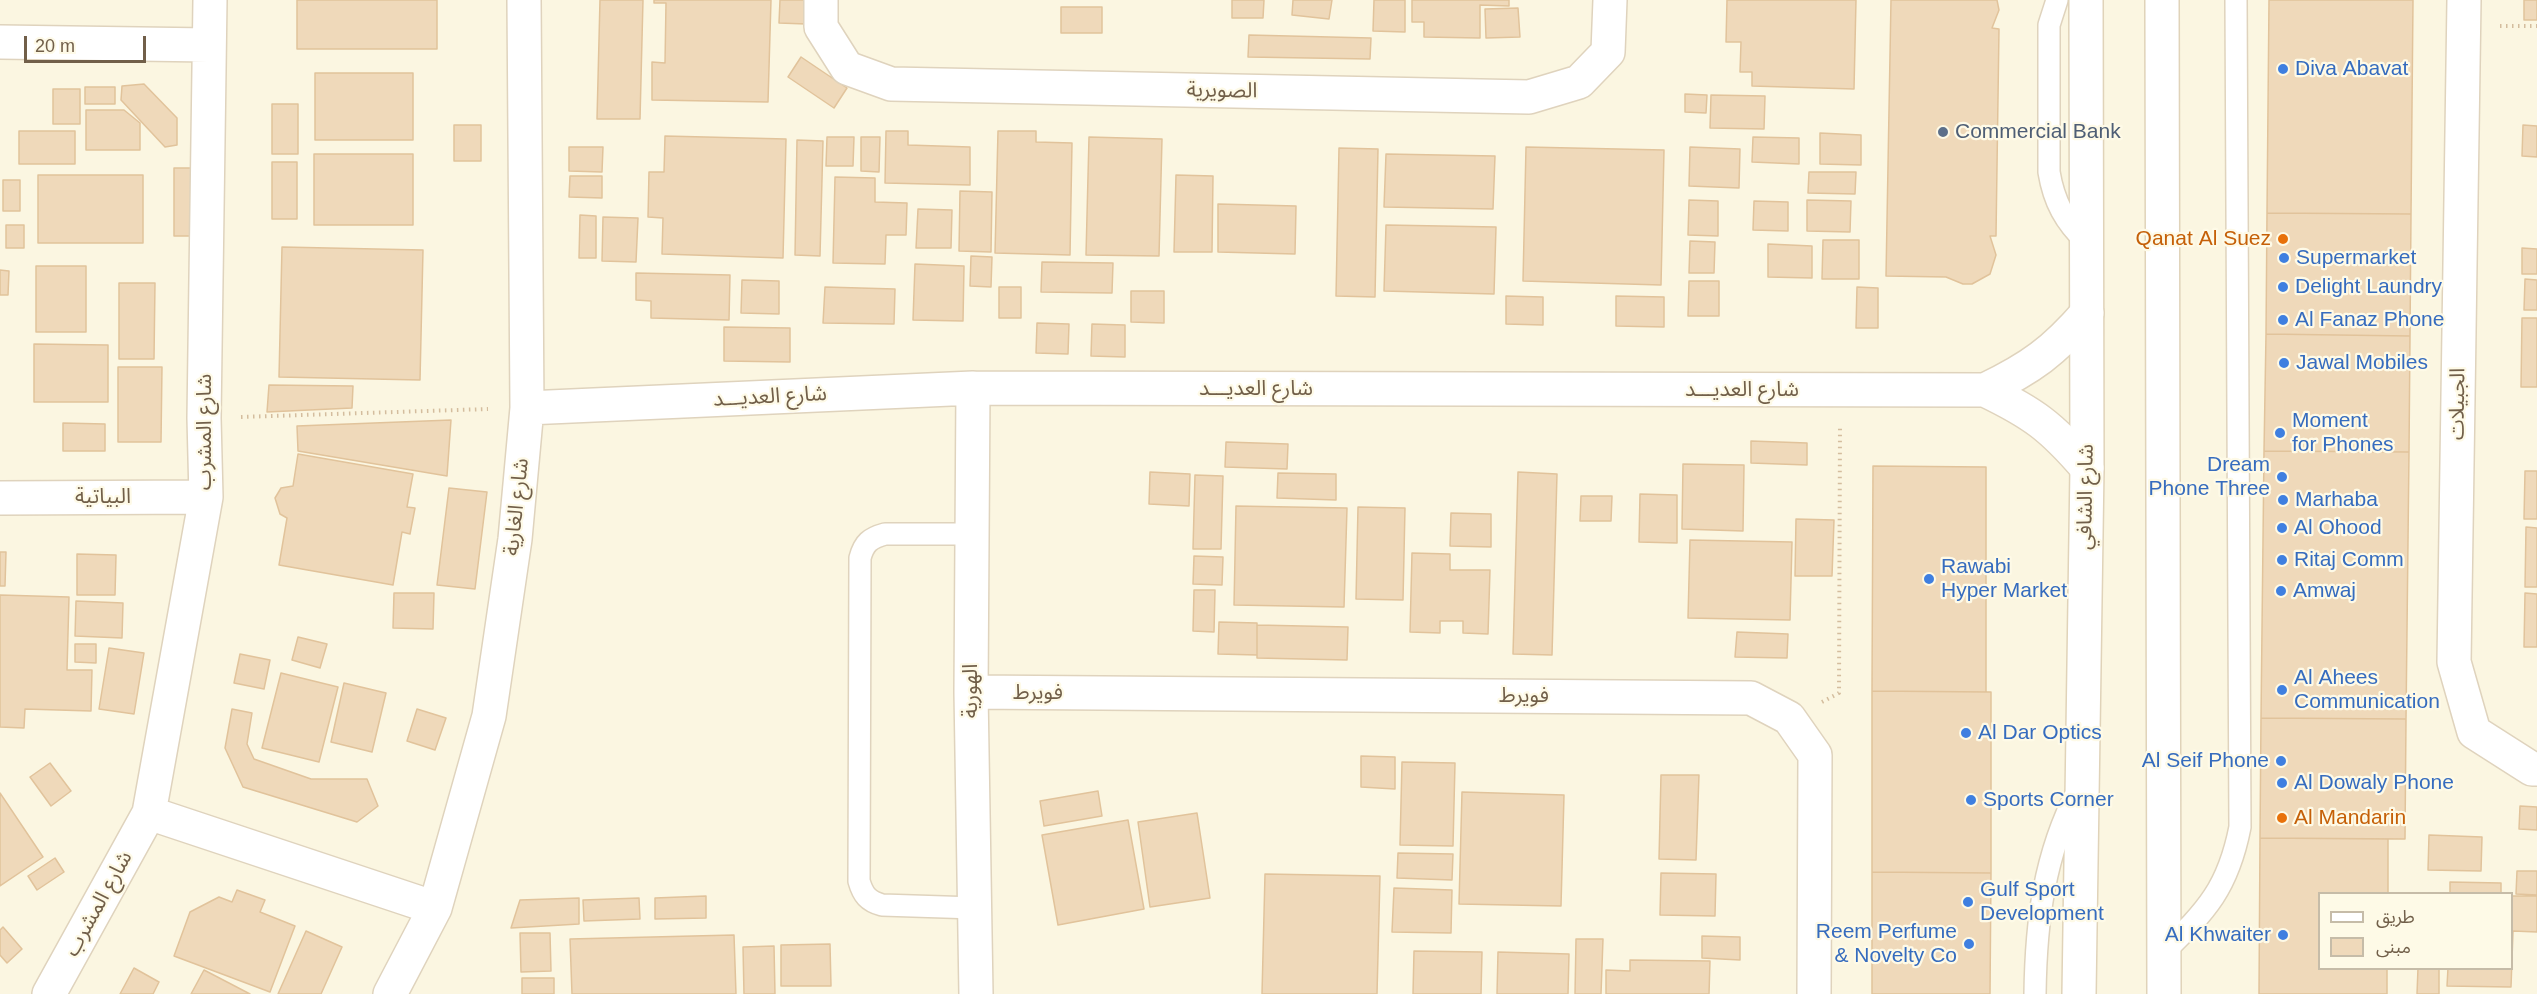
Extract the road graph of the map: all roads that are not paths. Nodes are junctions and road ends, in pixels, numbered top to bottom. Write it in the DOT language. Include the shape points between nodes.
graph roads {
  1 [pos="210,0"];
  2 [pos="524,0"];
  3 [pos="821,0"];
  4 [pos="1610,0"];
  5 [pos="2057,0"];
  6 [pos="2086,0"];
  7 [pos="2162,0"];
  8 [pos="2236,0"];
  9 [pos="2464,0"];
  10 [pos="0,42"];
  11 [pos="209,45"];
  12 [pos="2087,243"];
  13 [pos="2087,313"];
  14 [pos="973,388"];
  15 [pos="1985,390"];
  16 [pos="527,408"];
  17 [pos="2087,468"];
  18 [pos="206,497"];
  19 [pos="0,498"];
  20 [pos="972,534"];
  21 [pos="971,692"];
  22 [pos="2537,769"];
  23 [pos="2082,781"];
  24 [pos="149,813"];
  25 [pos="435,908"];
  26 [pos="975,908"];
  27 [pos="2164,952"];
  28 [pos="49,994"];
  29 [pos="390,994"];
  30 [pos="976,994"];
  31 [pos="1814,994"];
  32 [pos="2035,994"];
  33 [pos="2079,994"];
  34 [pos="2164,994"];
  1 -- 11 [label="street, شارع المشرب"];
  2 -- 16 [label="street, شارع الغارية"];
  3 -- 4 [label="street, الصويرية" via="821,27 847,68 891,84 1529,97 1579,82 1608,52"];
  5 -- 12 [label="lane" via="2049,25 2049,172 2060,212"];
  6 -- 12 [label="street, شارع الشافي"];
  7 -- 27 [label="street"];
  8 -- 27 [label="lane" via="2240,827 2227,877 2214,899"];
  9 -- 22 [label="street, الجبيلات" via="2454,662 2474,732"];
  10 -- 11 [label="street"];
  11 -- 18 [label="street, شارع المشرب"];
  12 -- 13 [label="street, شارع الشافي"];
  13 -- 15 [label="street, شارع العديـــد" via="2050,352 2024,371"];
  13 -- 17 [label="street, شارع الشافي"];
  14 -- 15 [label="street, شارع العديـــد"];
  14 -- 16 [label="street, شارع العديـــد"];
  14 -- 20 [label="street, الهورية"];
  15 -- 17 [label="street, شارع العديـــد" via="2024,409 2059,435"];
  16 -- 25 [label="street, شارع الغارية" via="515,539 489,716"];
  17 -- 23 [label="street, شارع الشافي"];
  18 -- 19 [label="street, البياتية"];
  18 -- 24 [label="street, شارع المشرب"];
  20 -- 21 [label="street, الهورية"];
  20 -- 26 [label="lane" via="885,534 872,537 863,546 859,881 870,902 882,905"];
  21 -- 26 [label="street, الهورية"];
  21 -- 31 [label="street, فويرط" via="1751,698 1789,718 1815,755"];
  23 -- 32 [label="lane" via="2062,824 2044,880 2038,915"];
  23 -- 33 [label="street, شارع الشافي"];
  24 -- 25 [label="street"];
  24 -- 28 [label="street, شارع المشرب"];
  25 -- 29 [label="street, شارع الغارية"];
  26 -- 30 [label="street, الهورية"];
  27 -- 34 [label="street"];
}
